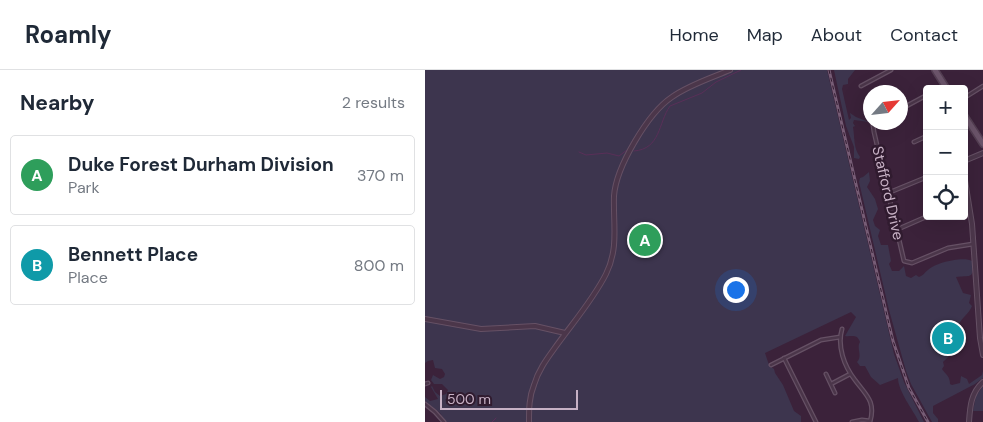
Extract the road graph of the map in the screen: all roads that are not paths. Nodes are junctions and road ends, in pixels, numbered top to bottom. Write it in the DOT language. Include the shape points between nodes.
graph roads {
  1 [pos="730,70"];
  2 [pos="891,70"];
  3 [pos="935,70"];
  4 [pos="945,85"];
  5 [pos="861,86"];
  6 [pos="983,86"];
  7 [pos="968,95"];
  8 [pos="923,97"];
  9 [pos="908,105"];
  10 [pos="968,121"];
  11 [pos="874,130"];
  12 [pos="923,138"];
  13 [pos="914,142"];
  14 [pos="983,144"];
  15 [pos="983,153"];
  16 [pos="968,159"];
  17 [pos="923,178"];
  18 [pos="888,193"];
  19 [pos="968,210"];
  20 [pos="923,218"];
  21 [pos="896,230"];
  22 [pos="973,244"];
  23 [pos="425,319"];
  24 [pos="842,329"];
  25 [pos="565,334"];
  26 [pos="840,338"];
  27 [pos="983,355"];
  28 [pos="784,358"];
  29 [pos="771,365"];
  30 [pos="827,374"];
  31 [pos="850,374"];
  32 [pos="983,382"];
  33 [pos="831,384"];
  34 [pos="835,393"];
  35 [pos="425,404"];
  36 [pos="870,421"];
  37 [pos="444,422"];
  38 [pos="529,422"];
  39 [pos="816,422"];
  40 [pos="852,422"];
  41 [pos="969,422"];
  1 -- 25 [label="street" via="669,99 657,109 641,132 617,180 611,264"];
  2 -- 5 [label="street"];
  3 -- 4 [label="main road"];
  6 -- 7 [label="street"];
  8 -- 9 [label="street"];
  10 -- 14 [label="main road"];
  11 -- 18 [label="street, Stafford Drive"];
  12 -- 13 [label="street"];
  15 -- 16 [label="street"];
  17 -- 18 [label="street"];
  18 -- 21 [label="street, Stafford Drive"];
  19 -- 22 [label="street"];
  20 -- 21 [label="street"];
  21 -- 22 [label="street, Stafford Drive" via="905,262 914,262 953,246"];
  22 -- 27 [label="street"];
  23 -- 25 [label="street" via="481,329 535,326"];
  24 -- 26 [label="street"];
  25 -- 38 [label="street" via="535,380"];
  26 -- 28 [label="street" via="821,340"];
  26 -- 31 [label="street"];
  28 -- 29 [label="street"];
  28 -- 39 [label="street"];
  30 -- 33 [label="street"];
  31 -- 33 [label="street"];
  31 -- 36 [label="street" via="869,400"];
  32 -- 41 [label="street" via="972,398"];
  33 -- 34 [label="street"];
  35 -- 37 [label="street"];
  36 -- 40 [label="street"];
}
